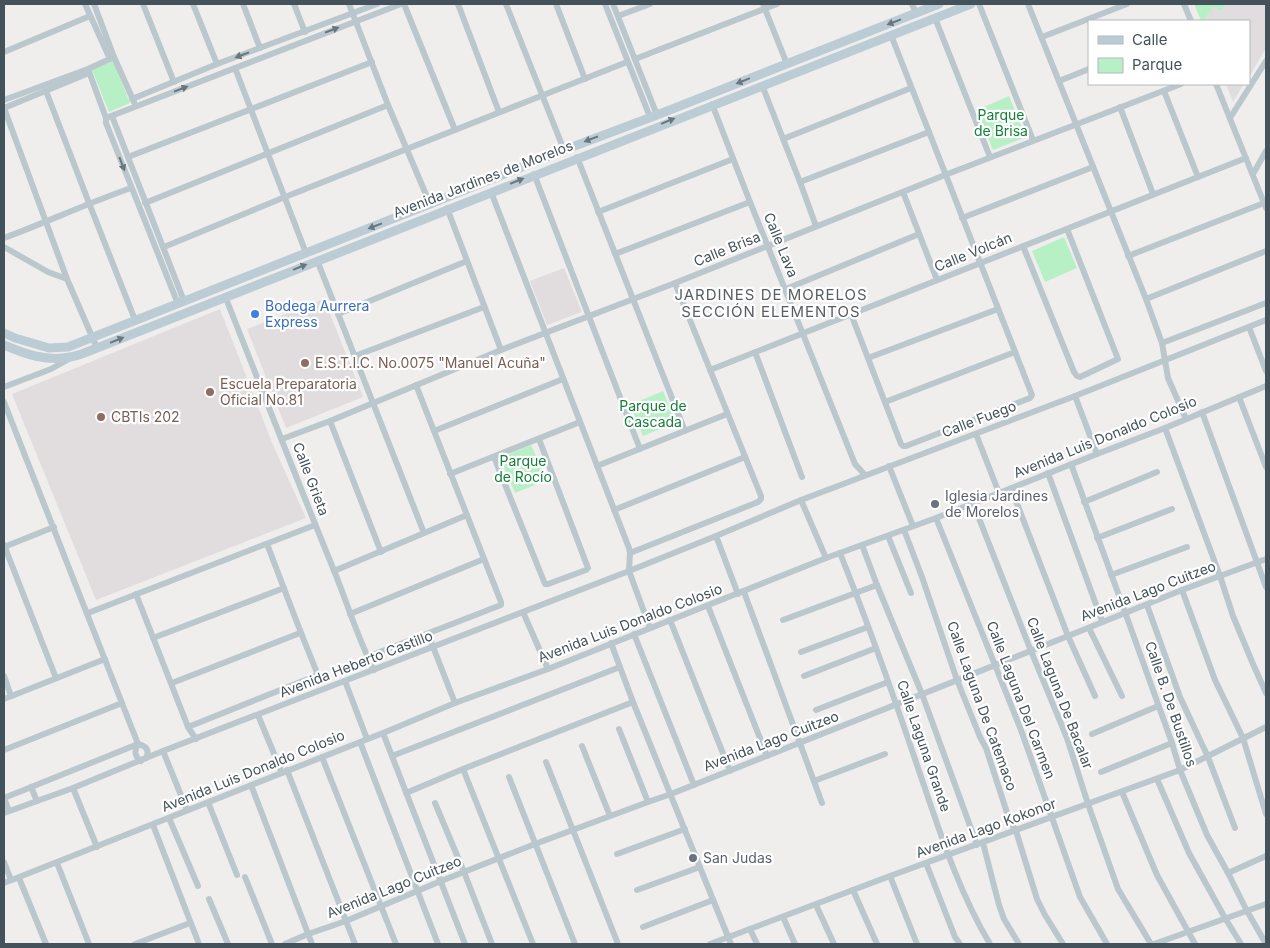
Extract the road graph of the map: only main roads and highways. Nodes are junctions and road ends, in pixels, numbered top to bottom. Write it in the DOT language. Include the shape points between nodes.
graph roads {
  1 [pos="940,4"];
  2 [pos="971,4"];
  3 [pos="800,58"];
  4 [pos="805,68"];
  5 [pos="548,156"];
  6 [pos="552,167"];
  7 [pos="466,190"];
  8 [pos="469,200"];
  9 [pos="264,269"];
  10 [pos="269,279"];
  11 [pos="4,333"];
  12 [pos="4,345"];
  1 -- 3 [label="main road, Avenida Jardines de Morelos, one-way"];
  2 -- 4 [label="main road, Avenida Jardines de Morelos"];
  3 -- 4 [label="main road"];
  3 -- 5 [label="main road, Avenida Jardines de Morelos, one-way"];
  6 -- 4 [label="main road, Avenida Jardines de Morelos, one-way"];
  5 -- 6 [label="main road"];
  5 -- 7 [label="main road, Avenida Jardines de Morelos"];
  8 -- 6 [label="main road, Avenida Jardines de Morelos, one-way"];
  7 -- 8 [label="main road"];
  7 -- 9 [label="main road, Avenida Jardines de Morelos, one-way"];
  10 -- 8 [label="main road, Avenida Jardines de Morelos, one-way"];
  9 -- 10 [label="main road"];
  9 -- 11 [label="main road, Avenida Jardines de Morelos" via="68,347 50,348"];
  12 -- 10 [label="main road, Avenida Jardines de Morelos, one-way" via="46,359 71,357"];
}
